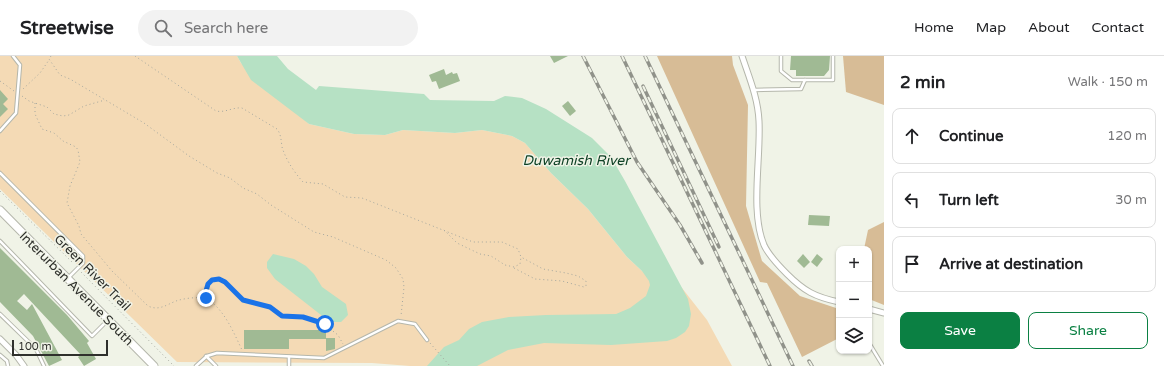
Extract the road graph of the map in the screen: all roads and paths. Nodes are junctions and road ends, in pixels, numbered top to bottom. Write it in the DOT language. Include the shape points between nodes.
graph roads {
  1 [pos="13,56"];
  2 [pos="51,56"];
  3 [pos="135,56"];
  4 [pos="742,56"];
  5 [pos="781,56"];
  6 [pos="833,56"];
  7 [pos="49,60"];
  8 [pos="806,80"];
  9 [pos="0,81"];
  10 [pos="753,90"];
  11 [pos="18,93"];
  12 [pos="105,100"];
  13 [pos="35,103"];
  14 [pos="0,131"];
  15 [pos="0,173"];
  16 [pos="0,191"];
  17 [pos="0,210"];
  18 [pos="443,229"];
  19 [pos="0,241"];
  20 [pos="521,257"];
  21 [pos="514,267"];
  22 [pos="78,269"];
  23 [pos="68,278"];
  24 [pos="204,298"];
  25 [pos="836,301"];
  26 [pos="872,310"];
  27 [pos="884,313"];
  28 [pos="0,314"];
  29 [pos="109,320"];
  30 [pos="400,320"];
  31 [pos="0,339"];
  32 [pos="427,340"];
  33 [pos="345,348"];
  34 [pos="872,348"];
  35 [pos="244,354"];
  36 [pos="0,355"];
  37 [pos="206,356"];
  38 [pos="289,356"];
  39 [pos="8,366"];
  40 [pos="24,366"];
  41 [pos="44,366"];
  42 [pos="154,366"];
  43 [pos="174,366"];
  44 [pos="196,366"];
  45 [pos="216,366"];
  46 [pos="289,366"];
  47 [pos="450,366"];
  48 [pos="883,366"];
  1 -- 11 [label="lane" via="20,65"];
  2 -- 7 [label="path"];
  3 -- 18 [label="path" via="216,111 242,108 277,129 286,155 303,182 323,184 345,197 362,198"];
  4 -- 10 [label="street"];
  5 -- 8 [label="lane" via="781,71 792,80"];
  6 -- 8 [label="lane" via="833,80"];
  7 -- 11 [label="path" via="40,73"];
  7 -- 12 [label="path" via="60,75"];
  8 -- 10 [label="lane" via="801,89"];
  9 -- 11 [label="path"];
  10 -- 25 [label="street" via="759,120 758,217 765,246 782,270 801,288 814,296"];
  11 -- 13 [label="path"];
  11 -- 14 [label="lane" via="15,116"];
  12 -- 13 [label="path" via="63,116"];
  12 -- 30 [label="path" via="144,123 189,156 257,194 314,232 333,237 386,260 396,268 403,279"];
  13 -- 24 [label="path" via="35,114 42,129 54,133 78,150 79,166 70,186 67,203 81,234 112,271 153,308 178,301"];
  15 -- 22 [label="lane" via="83,256 83,263"];
  16 -- 22 [label="path, Green River Trail"];
  17 -- 23 [label="main road, Interurban Avenue South"];
  18 -- 20 [label="path" via="473,242 502,242 518,248"];
  18 -- 21 [label="path" via="457,243"];
  19 -- 29 [label="lane" via="92,336"];
  20 -- 21 [label="path" via="520,264"];
  20 -- 21 [label="path" via="543,269 578,276 586,280 586,286 535,279"];
  22 -- 23 [label="lane"];
  22 -- 43 [label="path, Green River Trail"];
  23 -- 29 [label="main road, Interurban Avenue South"];
  24 -- 33 [label="path" via="208,284 219,279 247,302 270,307 282,316 303,317 325,324 338,335"];
  24 -- 35 [label="path" via="215,305 226,318"];
  26 -- 27 [label="street"];
  28 -- 41 [label="lane" via="36,350"];
  29 -- 42 [label="main road, Interurban Avenue South"];
  30 -- 32 [label="lane" via="415,324"];
  30 -- 33 [label="lane"];
  31 -- 40 [label="street"];
  32 -- 47 [label="path"];
  33 -- 38 [label="lane" via="324,358"];
  34 -- 48 [label="lane"];
  35 -- 37 [label="lane" via="217,353"];
  35 -- 38 [label="lane"];
  36 -- 39 [label="lane" via="7,361"];
  37 -- 44 [label="lane"];
  37 -- 45 [label="lane"];
  38 -- 46 [label="lane"];
}
